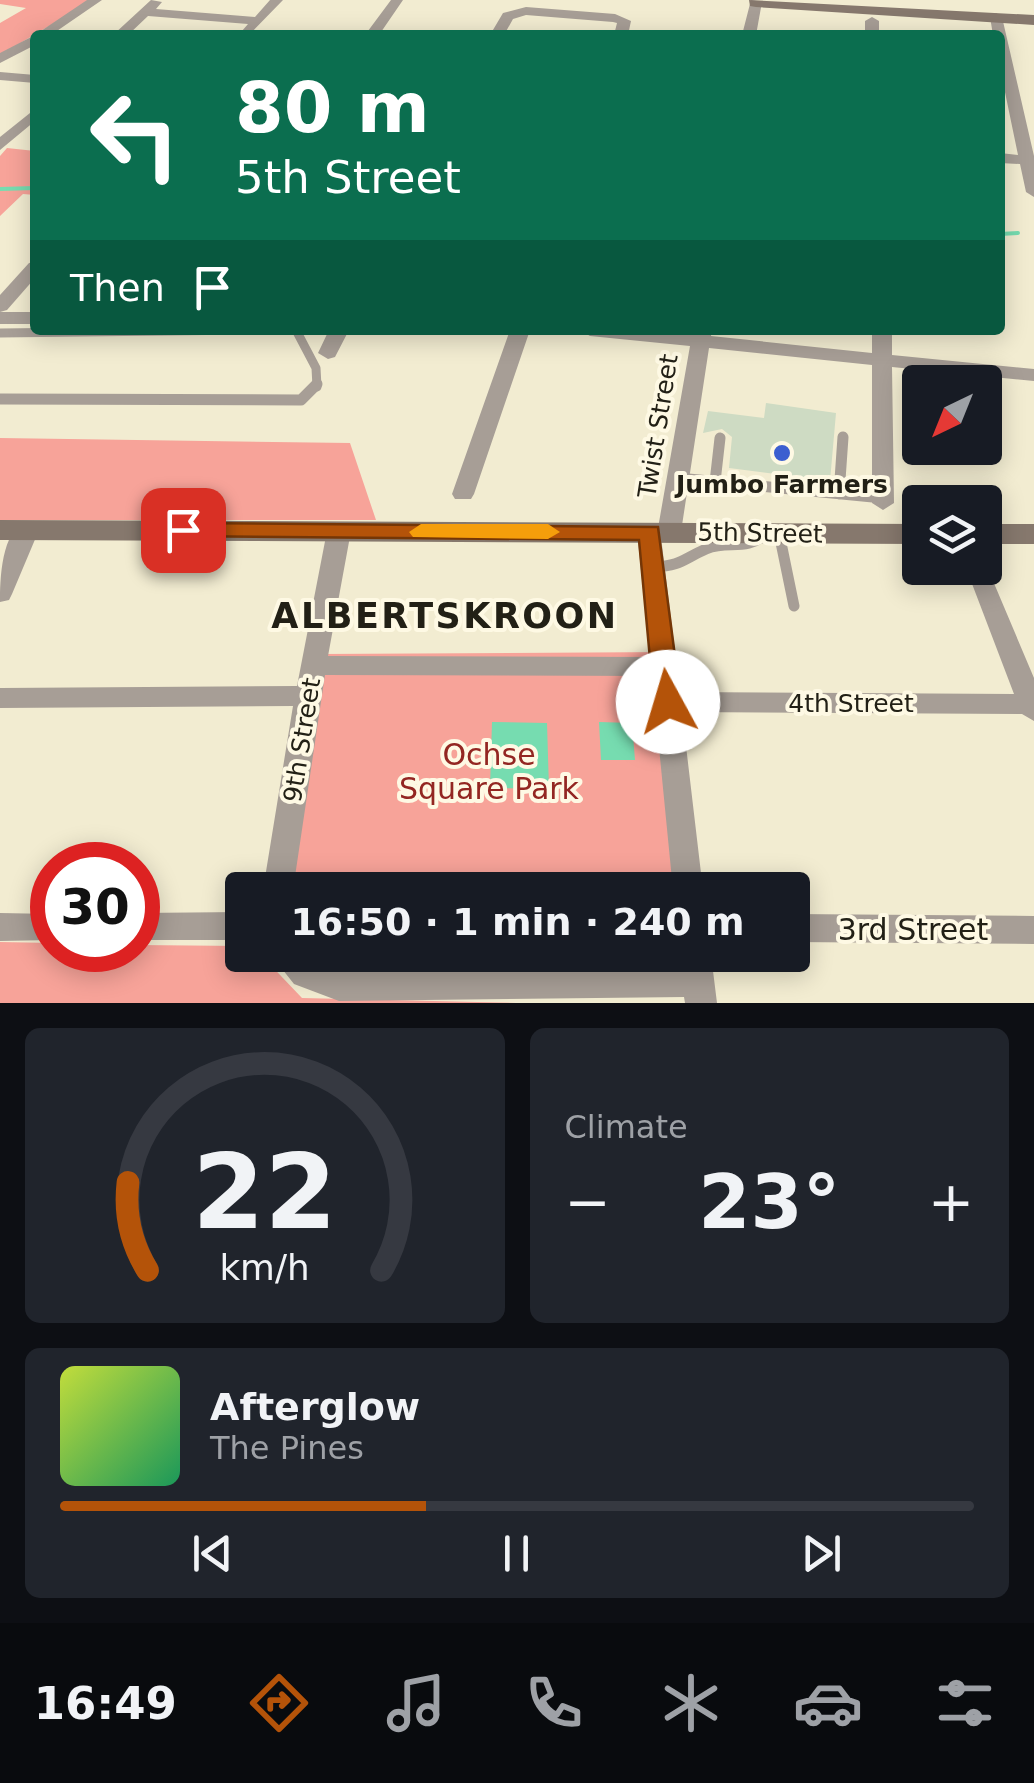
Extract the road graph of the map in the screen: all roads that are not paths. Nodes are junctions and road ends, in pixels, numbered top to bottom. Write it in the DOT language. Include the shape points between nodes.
graph roads {
  1 [pos="96,0"];
  2 [pos="158,0"];
  3 [pos="276,0"];
  4 [pos="397,0"];
  5 [pos="749,2"];
  6 [pos="146,12"];
  7 [pos="996,17"];
  8 [pos="1034,20"];
  9 [pos="258,21"];
  10 [pos="50,30"];
  11 [pos="126,30"];
  12 [pos="250,30"];
  13 [pos="376,30"];
  14 [pos="500,30"];
  15 [pos="622,30"];
  16 [pos="748,30"];
  17 [pos="999,30"];
  18 [pos="30,42"];
  19 [pos="1005,59"];
  20 [pos="0,60"];
  21 [pos="0,76"];
  22 [pos="30,79"];
  23 [pos="30,118"];
  24 [pos="0,145"];
  25 [pos="1005,158"];
  26 [pos="1027,160"];
  27 [pos="1034,192"];
  28 [pos="30,273"];
  29 [pos="0,306"];
  30 [pos="0,318"];
  31 [pos="30,318"];
  32 [pos="0,333"];
  33 [pos="30,333"];
  34 [pos="299,335"];
  35 [pos="337,335"];
  36 [pos="518,335"];
  37 [pos="882,335"];
  38 [pos="701,336"];
  39 [pos="328,353"];
  40 [pos="884,360"];
  41 [pos="1034,375"];
  42 [pos="0,400"];
  43 [pos="843,437"];
  44 [pos="720,438"];
  45 [pos="678,478"];
  46 [pos="715,482"];
  47 [pos="463,494"];
  48 [pos="839,494"];
  49 [pos="883,501"];
  50 [pos="14,530"];
  51 [pos="340,531"];
  52 [pos="659,532"];
  53 [pos="773,533"];
  54 [pos="902,534"];
  55 [pos="1002,534"];
  56 [pos="1034,534"];
  57 [pos="653,566"];
  58 [pos="985,585"];
  59 [pos="0,594"];
  60 [pos="794,606"];
  61 [pos="314,666"];
  62 [pos="664,666"];
  63 [pos="308,696"];
  64 [pos="0,698"];
  65 [pos="668,702"];
  66 [pos="1033,706"];
  67 [pos="281,872"];
  68 [pos="686,872"];
  69 [pos="160,926"];
  70 [pos="225,926"];
  71 [pos="0,927"];
  72 [pos="30,927"];
  73 [pos="810,928"];
  74 [pos="1034,930"];
  75 [pos="305,972"];
  76 [pos="698,980"];
  1 -- 10 [label="street"];
  2 -- 6 [label="street"];
  3 -- 9 [label="street"];
  4 -- 13 [label="street"];
  5 -- 7 [label="main road"];
  5 -- 16 [label="street"];
  6 -- 9 [label="street"];
  6 -- 11 [label="street"];
  7 -- 8 [label="main road"];
  7 -- 17 [label="street"];
  9 -- 12 [label="street"];
  14 -- 15 [label="street" via="519,12 615,18 624,21"];
  18 -- 20 [label="street"];
  19 -- 26 [label="street"];
  21 -- 22 [label="street"];
  23 -- 24 [label="street"];
  25 -- 26 [label="street"];
  26 -- 27 [label="street"];
  28 -- 29 [label="street"];
  30 -- 31 [label="street"];
  32 -- 33 [label="lane"];
  34 -- 42 [label="lane" via="320,380 301,400"];
  35 -- 39 [label="street"];
  36 -- 47 [label="street"];
  37 -- 40 [label="street"];
  38 -- 40 [label="street"];
  38 -- 45 [label="street, Twist Street"];
  40 -- 41 [label="street"];
  40 -- 49 [label="street"];
  43 -- 48 [label="lane"];
  44 -- 46 [label="lane"];
  45 -- 46 [label="lane"];
  45 -- 52 [label="street, Twist Street"];
  46 -- 48 [label="lane"];
  48 -- 49 [label="lane"];
  50 -- 51 [label="main road, 5th Street"];
  50 -- 59 [label="street"];
  51 -- 52 [label="main road, 5th Street"];
  51 -- 61 [label="street, 9th Street"];
  52 -- 53 [label="main road, 5th Street"];
  52 -- 57 [label="street, Twist Street"];
  53 -- 54 [label="main road, 5th Street"];
  53 -- 57 [label="lane" via="753,546 708,548 682,565"];
  53 -- 60 [label="lane"];
  55 -- 56 [label="main road"];
  57 -- 62 [label="street, Twist Street"];
  58 -- 66 [label="street"];
  61 -- 62 [label="street"];
  61 -- 63 [label="street, 9th Street"];
  62 -- 65 [label="street, Twist Street"];
  63 -- 64 [label="street"];
  63 -- 67 [label="street, 9th Street"];
  65 -- 66 [label="street, 4th Street"];
  65 -- 68 [label="street, Twist Street"];
  69 -- 70 [label="street"];
  71 -- 72 [label="street"];
  73 -- 74 [label="street, 3rd Street"];
  75 -- 76 [label="street" via="339,986"];
}
